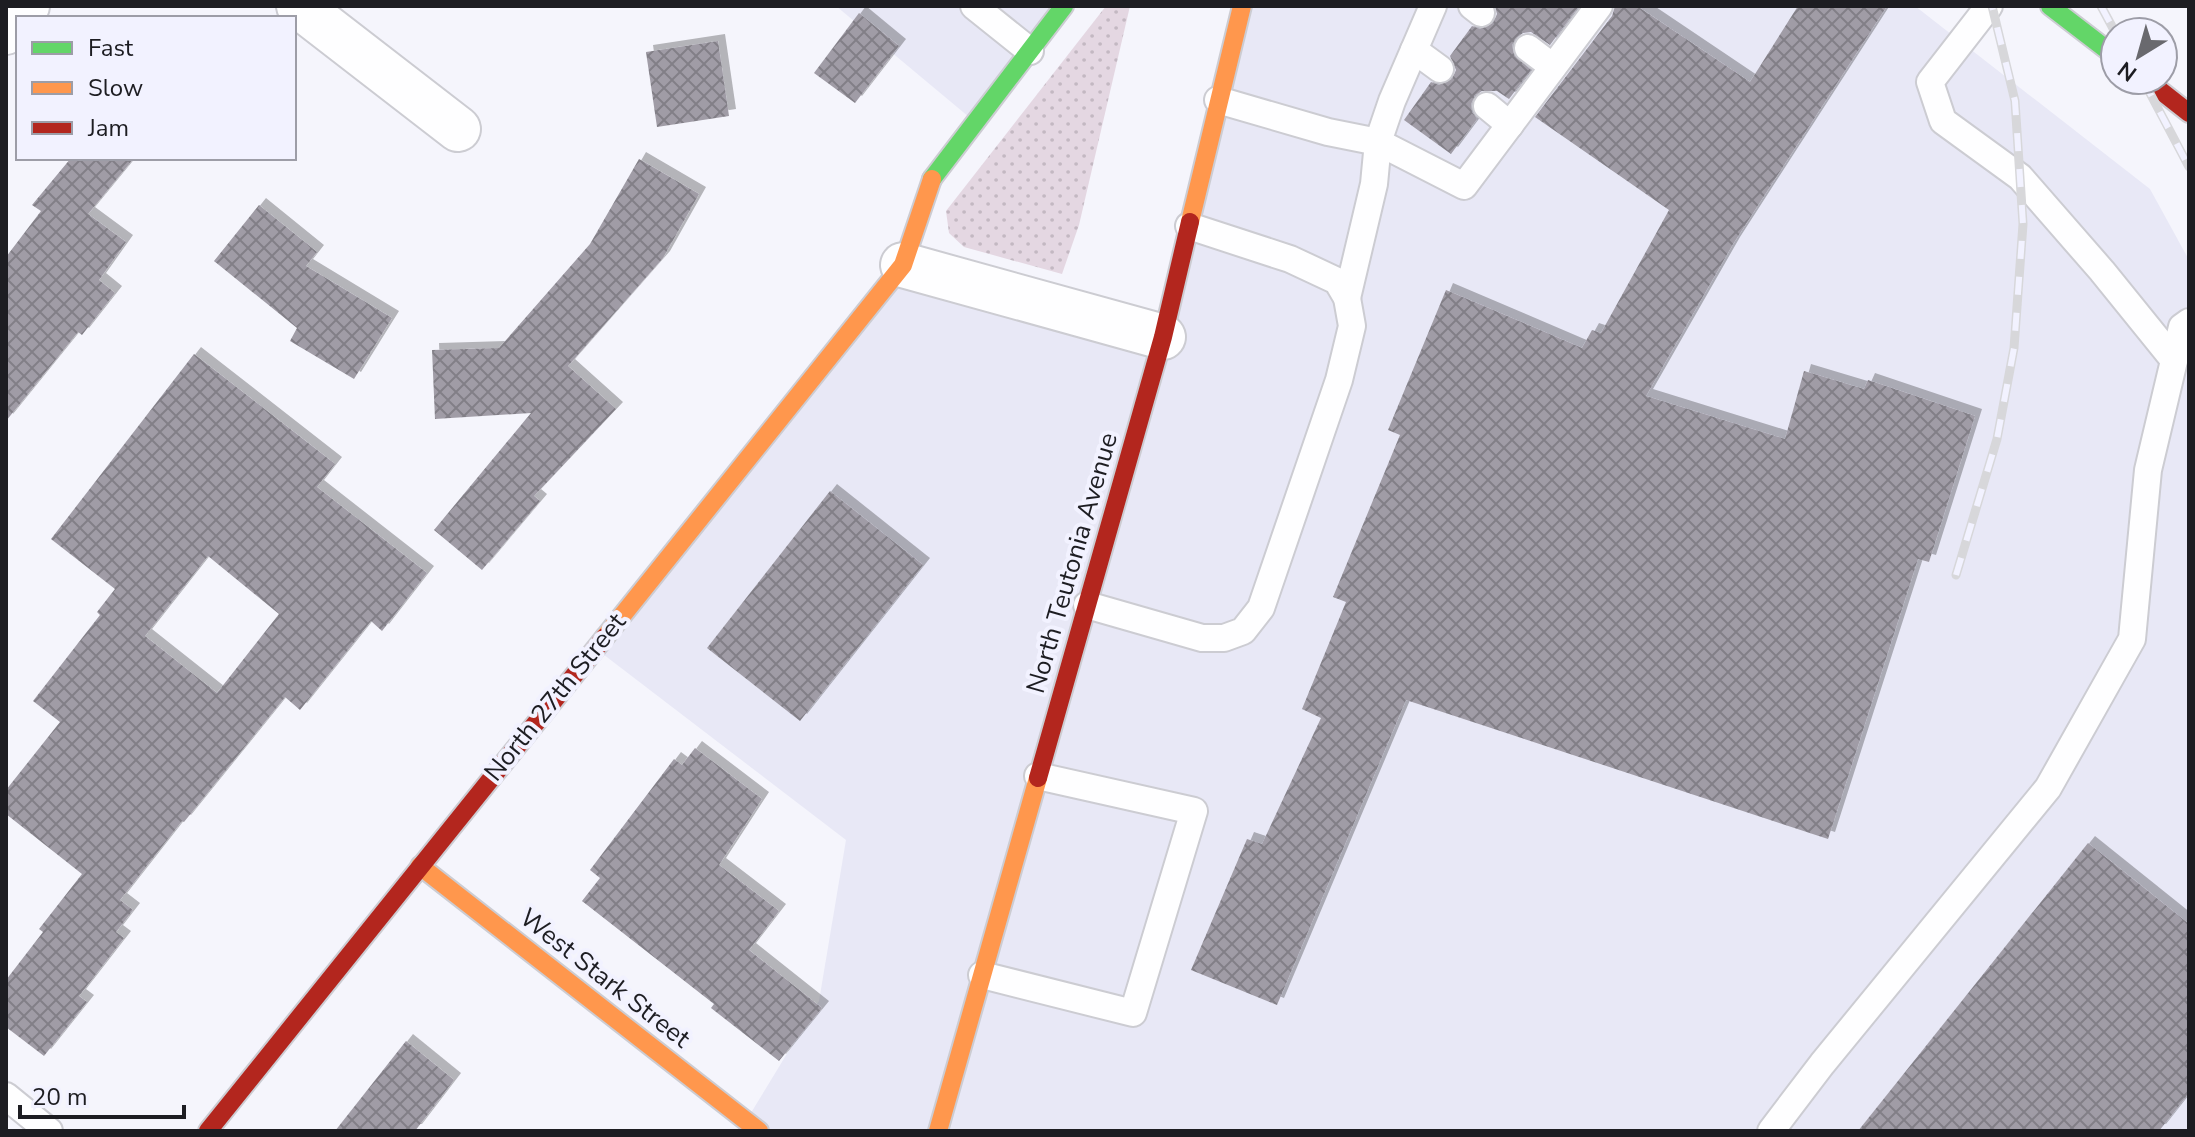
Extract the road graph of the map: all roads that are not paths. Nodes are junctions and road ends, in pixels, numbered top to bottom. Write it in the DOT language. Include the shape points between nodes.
graph roads {
  1 [pos="299,6"];
  2 [pos="974,6"];
  3 [pos="1064,6"];
  4 [pos="1242,6"];
  5 [pos="1433,6"];
  6 [pos="1599,6"];
  7 [pos="1989,6"];
  8 [pos="2050,6"];
  9 [pos="2099,44"];
  10 [pos="1528,48"];
  11 [pos="1414,50"];
  12 [pos="1030,51"];
  13 [pos="1553,67"];
  14 [pos="1440,69"];
  15 [pos="2167,96"];
  16 [pos="1218,100"];
  17 [pos="1487,106"];
  18 [pos="2189,113"];
  19 [pos="1510,125"];
  20 [pos="458,129"];
  21 [pos="1378,142"];
  22 [pos="1189,226"];
  23 [pos="903,265"];
  24 [pos="1347,298"];
  25 [pos="2189,322"];
  26 [pos="1163,337"];
  27 [pos="2174,360"];
  28 [pos="1087,605"];
  29 [pos="1038,776"];
  30 [pos="420,866"];
  31 [pos="982,975"];
  32 [pos="6,1096"];
  33 [pos="49,1131"];
  34 [pos="208,1131"];
  35 [pos="759,1131"];
  36 [pos="938,1131"];
  37 [pos="1771,1131"];
  1 -- 20 [label="street"];
  2 -- 12 [label="lane"];
  3 -- 12 [label="street, North 27th Street"];
  4 -- 16 [label="street, North Teutonia Avenue"];
  5 -- 11 [label="lane"];
  6 -- 13 [label="lane"];
  7 -- 27 [label="lane" via="1930,82 1943,121 2020,177"];
  8 -- 9 [label="street"];
  10 -- 13 [label="lane"];
  11 -- 14 [label="lane"];
  11 -- 21 [label="lane"];
  12 -- 23 [label="street, North 27th Street" via="932,178"];
  13 -- 19 [label="lane"];
  15 -- 18 [label="street"];
  16 -- 21 [label="lane"];
  16 -- 22 [label="street, North Teutonia Avenue"];
  17 -- 19 [label="lane"];
  19 -- 21 [label="lane" via="1464,186"];
  21 -- 24 [label="lane" via="1374,184"];
  22 -- 24 [label="lane" via="1290,259 1337,281"];
  22 -- 26 [label="street, North Teutonia Avenue"];
  23 -- 26 [label="street"];
  23 -- 30 [label="street, North 27th Street"];
  24 -- 28 [label="lane" via="1352,326 1339,380 1261,608 1243,631 1202,638"];
  25 -- 27 [label="lane" via="2182,327"];
  26 -- 28 [label="street, North Teutonia Avenue"];
  27 -- 37 [label="lane" via="2148,470 2132,639 2048,788"];
  28 -- 29 [label="street, North Teutonia Avenue"];
  29 -- 31 [label="street, North Teutonia Avenue"];
  29 -- 31 [label="lane" via="1194,811 1133,1013"];
  30 -- 34 [label="street, North 27th Street"];
  30 -- 35 [label="street, West Stark Street"];
  31 -- 36 [label="street, North Teutonia Avenue"];
  32 -- 33 [label="lane"];
}
